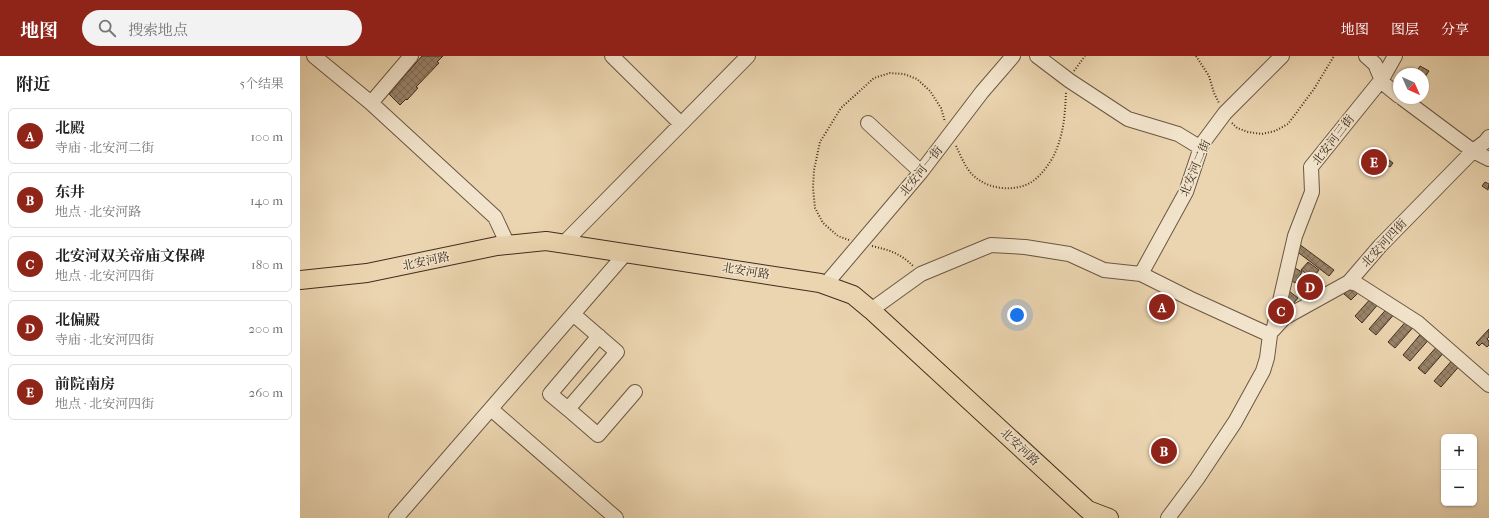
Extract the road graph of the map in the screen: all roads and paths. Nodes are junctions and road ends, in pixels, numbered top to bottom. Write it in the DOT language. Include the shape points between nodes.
graph roads {
  1 [pos="314,56"];
  2 [pos="612,56"];
  3 [pos="748,56"];
  4 [pos="1013,56"];
  5 [pos="1037,56"];
  6 [pos="1196,56"];
  7 [pos="1282,56"];
  8 [pos="1334,56"];
  9 [pos="1366,56"];
  10 [pos="1395,56"];
  11 [pos="409,57"];
  12 [pos="1382,79"];
  13 [pos="1393,91"];
  14 [pos="371,103"];
  15 [pos="1410,104"];
  16 [pos="1225,113"];
  17 [pos="868,123"];
  18 [pos="681,124"];
  19 [pos="1489,137"];
  20 [pos="1201,148"];
  21 [pos="1474,151"];
  22 [pos="1489,159"];
  23 [pos="921,172"];
  24 [pos="563,244"];
  25 [pos="508,245"];
  26 [pos="626,253"];
  27 [pos="1141,274"];
  28 [pos="300,280"];
  29 [pos="1350,282"];
  30 [pos="825,285"];
  31 [pos="871,310"];
  32 [pos="573,314"];
  33 [pos="1272,331"];
  34 [pos="599,336"];
  35 [pos="1489,385"];
  36 [pos="635,392"];
  37 [pos="491,409"];
  38 [pos="568,409"];
  39 [pos="1106,517"];
  40 [pos="396,518"];
  41 [pos="616,518"];
  42 [pos="1168,518"];
  1 -- 14 [label="street"];
  2 -- 18 [label="street"];
  3 -- 18 [label="street"];
  4 -- 23 [label="street, 北安河一街"];
  5 -- 20 [label="street" via="1128,119 1178,134"];
  6 -- 16 [label="path" via="1209,76 1214,93"];
  7 -- 16 [label="street, 北安河二街"];
  8 -- 16 [label="path" via="1300,109 1288,124 1275,131 1262,134 1248,132 1237,128"];
  9 -- 12 [label="street"];
  10 -- 12 [label="street, 北安河三街"];
  11 -- 14 [label="street"];
  12 -- 13 [label="street"];
  12 -- 33 [label="street, 北安河三街" via="1311,167 1312,192 1295,236"];
  14 -- 25 [label="street" via="495,217"];
  15 -- 21 [label="street"];
  16 -- 20 [label="street, 北安河二街"];
  17 -- 23 [label="street"];
  18 -- 24 [label="street"];
  19 -- 21 [label="street, 北安河四街"];
  20 -- 27 [label="street, 北安河二街" via="1186,192"];
  21 -- 22 [label="street"];
  21 -- 29 [label="street, 北安河四街" via="1380,246"];
  23 -- 30 [label="street, 北安河一街"];
  24 -- 25 [label="main road, 北安河路" via="546,241"];
  24 -- 26 [label="main road, 北安河路"];
  25 -- 28 [label="main road, 北安河路" via="367,273"];
  26 -- 30 [label="main road, 北安河路"];
  26 -- 32 [label="street"];
  27 -- 31 [label="street" via="1104,270 1069,254 991,245 921,274"];
  27 -- 33 [label="street"];
  29 -- 33 [label="street, 北安河四街" via="1284,318"];
  29 -- 35 [label="street" via="1418,323"];
  30 -- 31 [label="main road, 北安河路" via="853,295"];
  31 -- 39 [label="main road, 北安河路" via="1088,510"];
  32 -- 34 [label="street"];
  32 -- 37 [label="street"];
  33 -- 42 [label="street, 北安河三街" via="1263,371 1253,390 1235,422"];
  34 -- 38 [label="street" via="617,352"];
  34 -- 38 [label="street" via="550,394"];
  36 -- 38 [label="street" via="598,435"];
  37 -- 40 [label="street"];
  37 -- 41 [label="street"];
}
